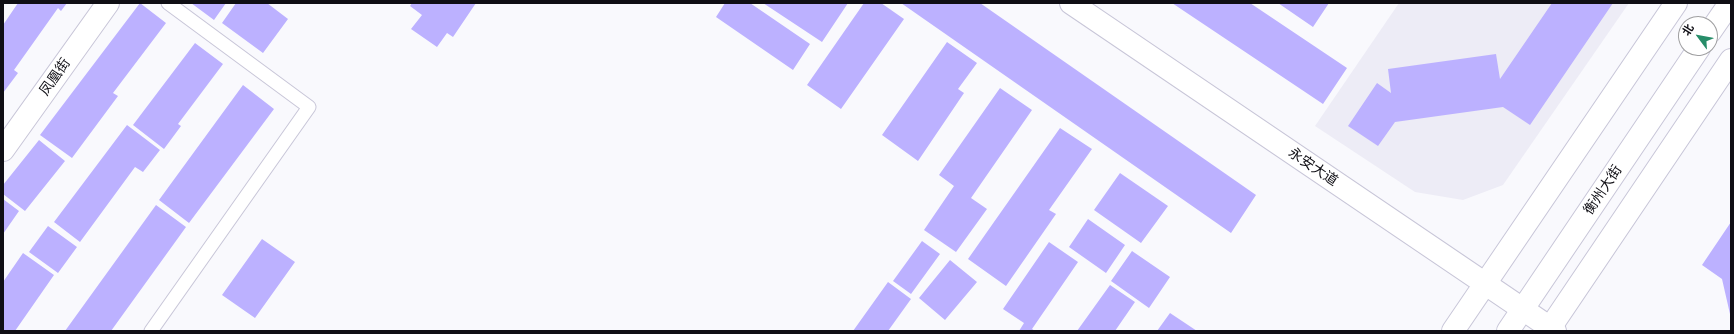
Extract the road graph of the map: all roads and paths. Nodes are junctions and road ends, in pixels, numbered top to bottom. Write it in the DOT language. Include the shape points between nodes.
graph roads {
  1 [pos="108,3"];
  2 [pos="168,3"];
  3 [pos="1071,3"];
  4 [pos="1676,3"];
  5 [pos="1730,3"];
  6 [pos="1718,20"];
  7 [pos="1694,56"];
  8 [pos="1731,60"];
  9 [pos="3,150"];
  10 [pos="1485,284"];
  11 [pos="1523,309"];
  12 [pos="1551,330"];
  13 [pos="151,331"];
  14 [pos="1453,331"];
  15 [pos="1508,331"];
  1 -- 9 [label="street, 凤凰街"];
  2 -- 13 [label="lane" via="309,107"];
  3 -- 10 [label="street, 永安大道"];
  4 -- 10 [label="street"];
  5 -- 6 [label="street"];
  7 -- 11 [label="street, 衡州大街"];
  8 -- 12 [label="street"];
  10 -- 11 [label="street, 永安大道"];
  10 -- 14 [label="street"];
  11 -- 12 [label="street, 永安大道"];
  11 -- 15 [label="street, 衡州大街"];
}
